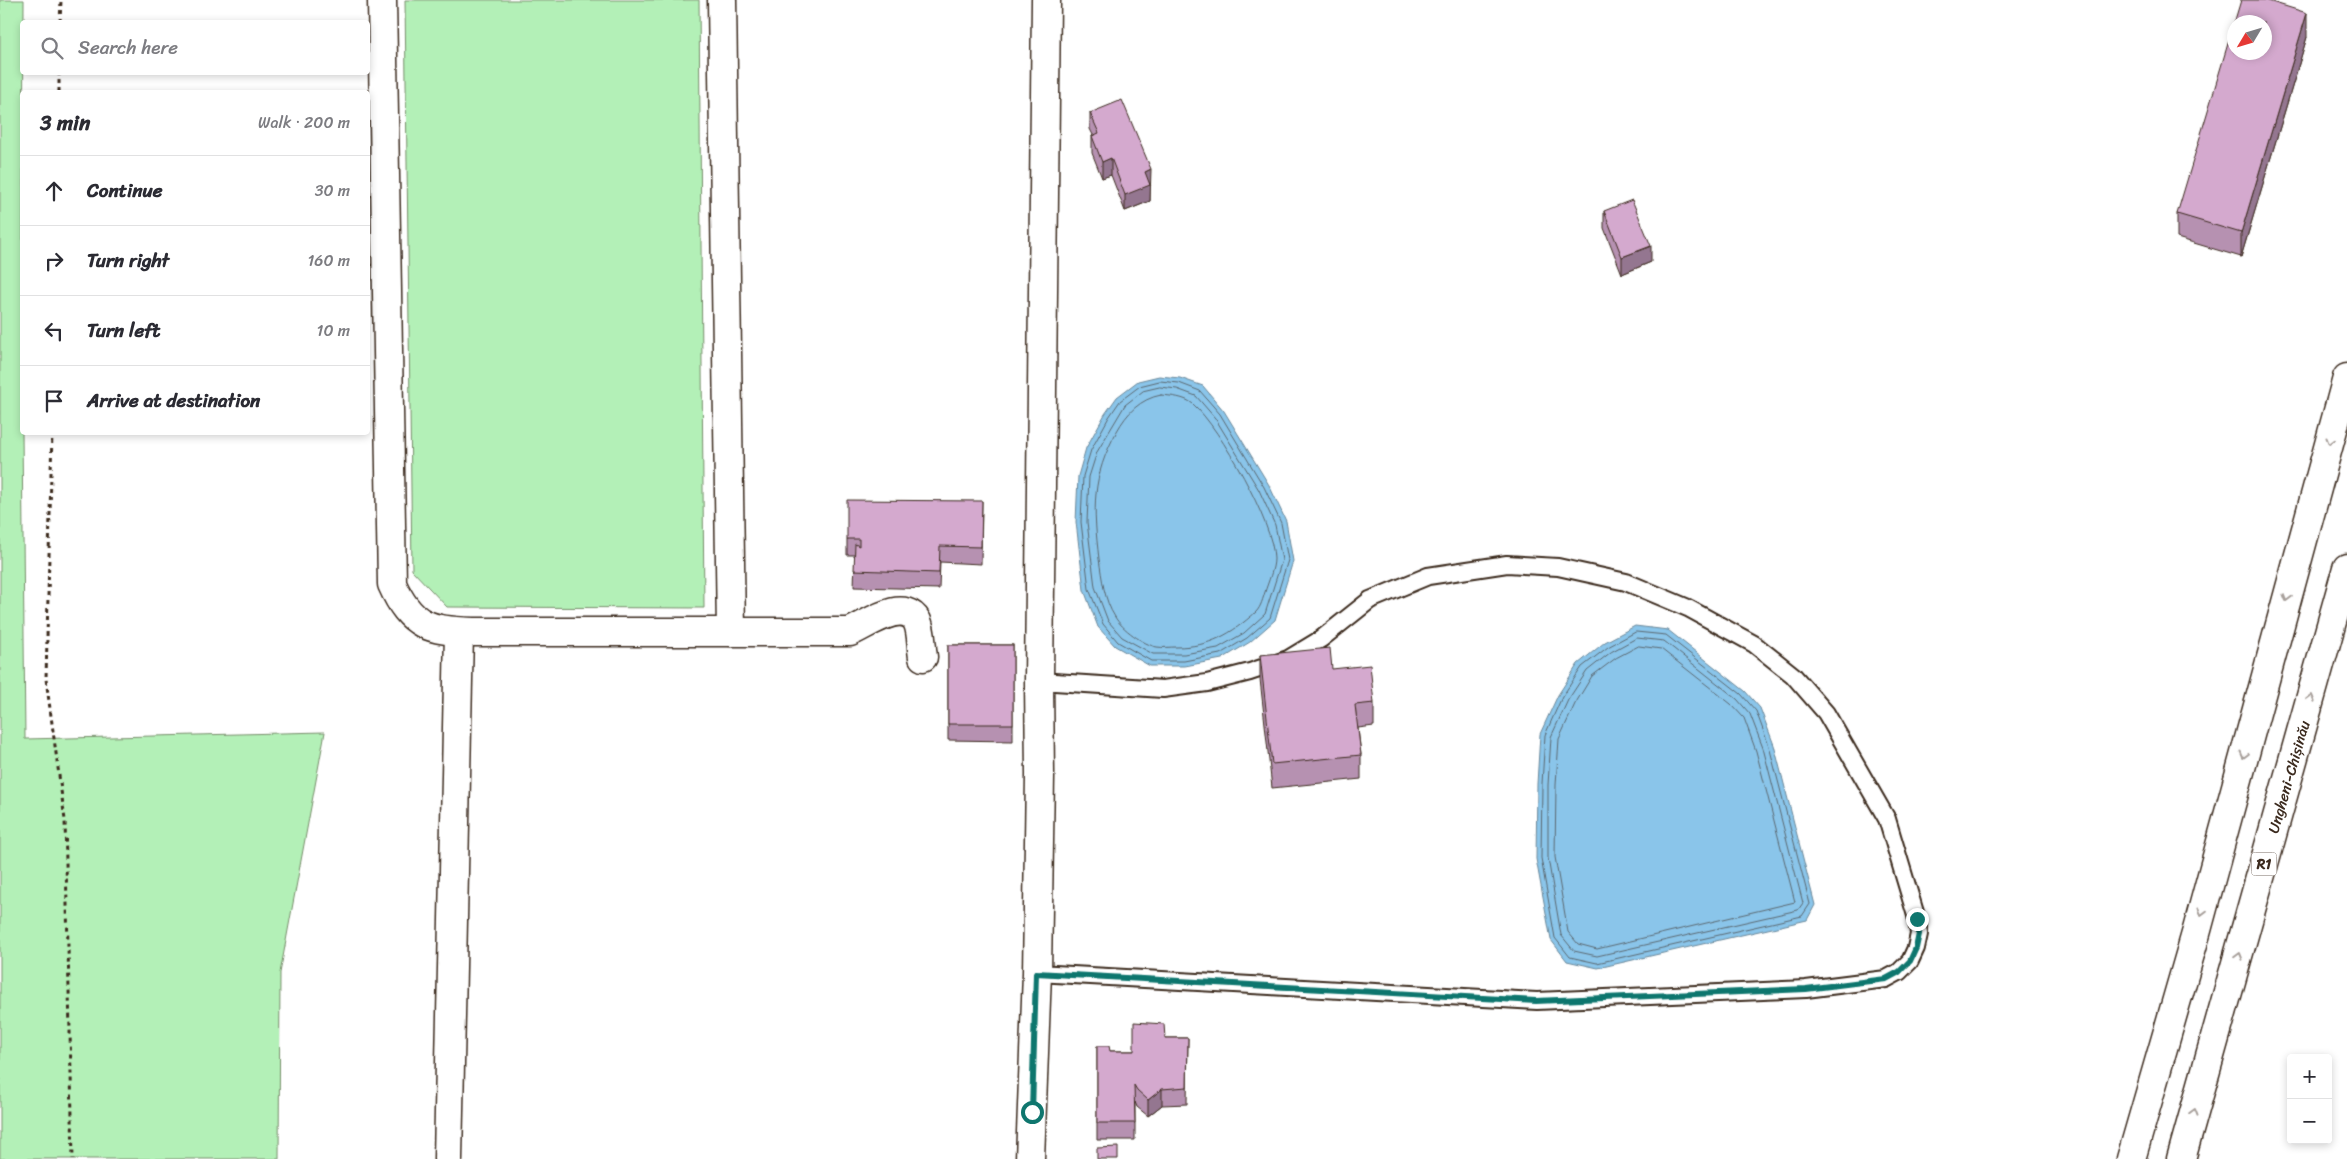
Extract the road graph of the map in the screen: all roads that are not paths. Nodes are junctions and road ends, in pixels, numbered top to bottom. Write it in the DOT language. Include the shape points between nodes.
graph roads {
  1 [pos="382,0"];
  2 [pos="722,0"];
  3 [pos="1046,0"];
  4 [pos="2347,378"];
  5 [pos="2347,568"];
  6 [pos="459,632"];
  7 [pos="731,632"];
  8 [pos="923,657"];
  9 [pos="1039,681"];
  10 [pos="1036,973"];
  11 [pos="448,1159"];
  12 [pos="1030,1159"];
  13 [pos="2131,1159"];
  14 [pos="2181,1159"];
  1 -- 6 [label="main road" via="392,584 410,614 441,631"];
  2 -- 7 [label="main road"];
  3 -- 9 [label="main road"];
  4 -- 13 [label="main road, one-way" via="2197,930"];
  14 -- 5 [label="main road, Ungheni-Chișinău / R1, one-way"];
  6 -- 7 [label="main road"];
  6 -- 11 [label="main road"];
  7 -- 8 [label="main road" via="850,632 886,614 900,611 917,622"];
  9 -- 10 [label="main road"];
  9 -- 10 [label="lane" via="1163,689 1207,683 1250,672 1288,659 1321,639 1370,600 1428,576 1507,564 1558,567 1626,582 1688,608 1754,644 1793,675 1826,713 1887,819 1919,934 1910,961 1886,979 1806,989 1677,996 1536,1001"];
  10 -- 12 [label="main road"];
}
